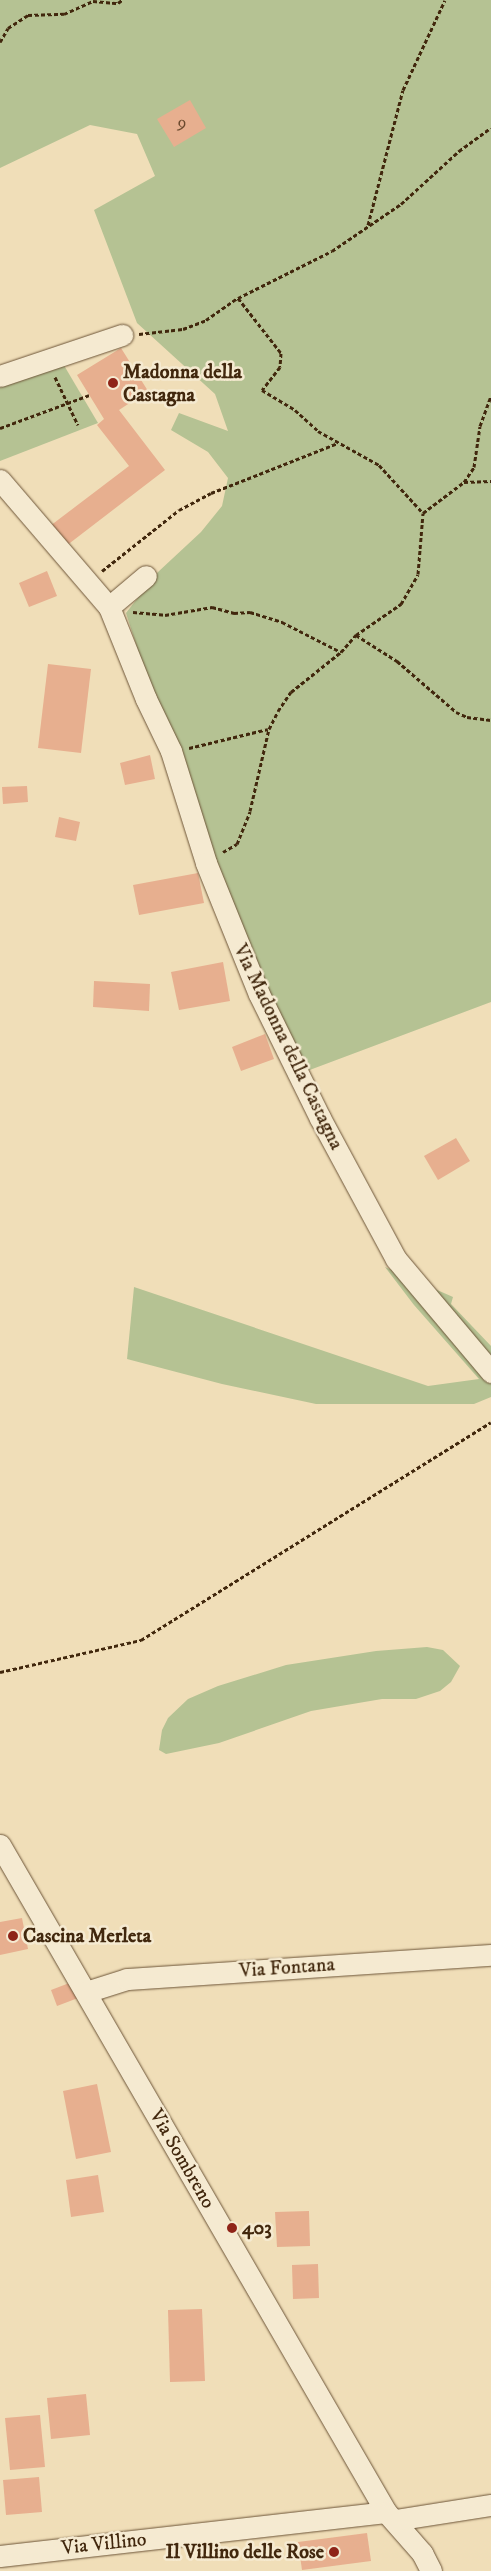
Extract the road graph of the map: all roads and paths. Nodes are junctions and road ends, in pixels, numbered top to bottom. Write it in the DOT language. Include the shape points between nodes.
graph roads {
  1 [pos="122,0"];
  2 [pos="445,0"];
  3 [pos="0,42"];
  4 [pos="491,128"];
  5 [pos="368,226"];
  6 [pos="238,298"];
  7 [pos="122,335"];
  8 [pos="53,372"];
  9 [pos="0,376"];
  10 [pos="89,395"];
  11 [pos="491,396"];
  12 [pos="66,404"];
  13 [pos="78,425"];
  14 [pos="0,428"];
  15 [pos="339,443"];
  16 [pos="0,480"];
  17 [pos="491,481"];
  18 [pos="464,482"];
  19 [pos="423,513"];
  20 [pos="146,576"];
  21 [pos="89,580"];
  22 [pos="111,612"];
  23 [pos="356,636"];
  24 [pos="341,652"];
  25 [pos="491,720"];
  26 [pos="269,729"];
  27 [pos="171,751"];
  28 [pos="206,862"];
  29 [pos="491,1372"];
  30 [pos="491,1422"];
  31 [pos="0,1672"];
  32 [pos="0,1845"];
  33 [pos="491,1955"];
  34 [pos="86,1992"];
  35 [pos="491,2505"];
  36 [pos="391,2516"];
  37 [pos="0,2556"];
  38 [pos="431,2571"];
  1 -- 3 [label="path" via="118,4 93,1 64,14 28,15 8,28"];
  2 -- 5 [label="path" via="403,90"];
  4 -- 5 [label="path" via="401,204"];
  5 -- 6 [label="path" via="332,251"];
  6 -- 7 [label="path" via="206,320 182,329"];
  6 -- 15 [label="path" via="281,353 280,367 262,390"];
  7 -- 9 [label="street"];
  8 -- 12 [label="path"];
  10 -- 12 [label="path"];
  11 -- 18 [label="path" via="480,426 474,466"];
  12 -- 13 [label="path"];
  12 -- 14 [label="path"];
  15 -- 19 [label="path" via="379,465"];
  15 -- 21 [label="path" via="211,493 179,510"];
  16 -- 21 [label="street, Via Madonna della Castagna"];
  17 -- 18 [label="path"];
  18 -- 19 [label="path"];
  19 -- 23 [label="path" via="418,574 401,604"];
  20 -- 22 [label="street"];
  21 -- 22 [label="street, Via Madonna della Castagna"];
  22 -- 24 [label="path" via="165,615 212,607 234,613 250,612 282,622"];
  22 -- 27 [label="street, Via Madonna della Castagna"];
  23 -- 24 [label="path"];
  23 -- 25 [label="path" via="397,661 456,712"];
  24 -- 26 [label="path" via="292,692"];
  26 -- 27 [label="path" via="214,744"];
  26 -- 28 [label="path" via="250,812 237,844"];
  27 -- 28 [label="street, Via Madonna della Castagna"];
  28 -- 29 [label="street, Via Madonna della Castagna" via="259,994 396,1260"];
  30 -- 31 [label="path" via="141,1640"];
  32 -- 34 [label="street, Via Sombreno"];
  33 -- 34 [label="street, Via Fontana" via="127,1979"];
  34 -- 36 [label="street, Via Sombreno"];
  35 -- 36 [label="street, Via Villino"];
  36 -- 37 [label="street, Via Villino"];
  36 -- 38 [label="street, Via Sombreno" via="422,2553"];
}
